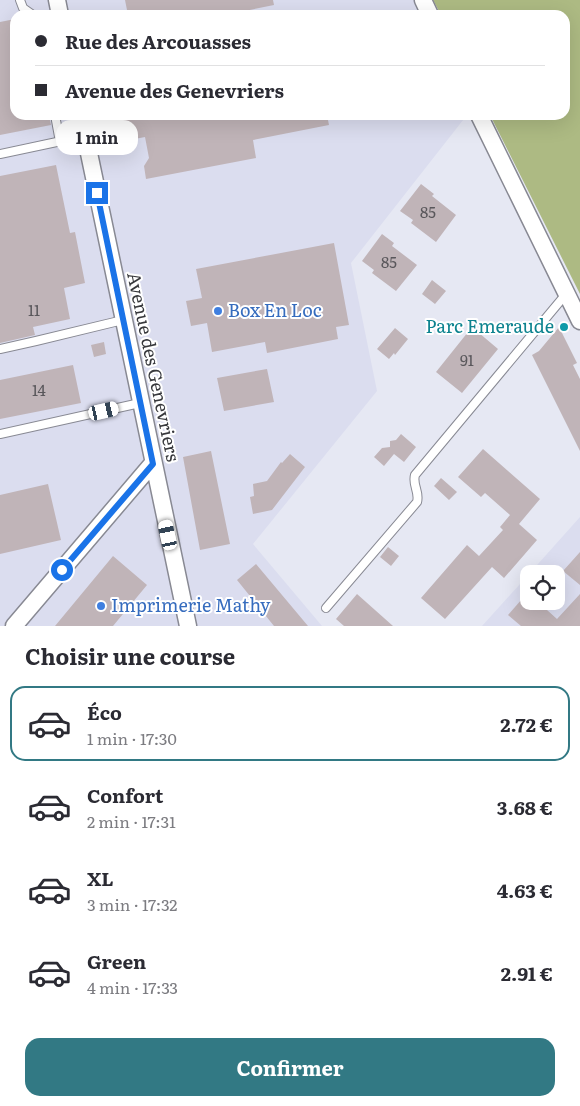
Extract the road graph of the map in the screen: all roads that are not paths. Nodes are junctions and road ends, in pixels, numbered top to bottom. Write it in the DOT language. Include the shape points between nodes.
graph roads {
  1 [pos="56,120"];
  2 [pos="82,120"];
  3 [pos="481,120"];
  4 [pos="85,136"];
  5 [pos="60,142"];
  6 [pos="0,154"];
  7 [pos="566,294"];
  8 [pos="123,320"];
  9 [pos="580,321"];
  10 [pos="0,349"];
  11 [pos="140,404"];
  12 [pos="0,434"];
  13 [pos="153,464"];
  14 [pos="326,608"];
  15 [pos="14,626"];
  16 [pos="188,626"];
  1 -- 5 [label="lane"];
  2 -- 4 [label="street, Avenue des Genevriers"];
  3 -- 7 [label="street"];
  4 -- 5 [label="lane"];
  4 -- 8 [label="street, Avenue des Genevriers"];
  5 -- 6 [label="lane"];
  7 -- 9 [label="street"];
  7 -- 14 [label="lane" via="415,475 418,502"];
  8 -- 10 [label="lane"];
  8 -- 11 [label="street, Avenue des Genevriers"];
  11 -- 12 [label="lane"];
  11 -- 13 [label="street, Avenue des Genevriers"];
  13 -- 15 [label="street"];
  13 -- 16 [label="street, Avenue des Genevriers"];
}
